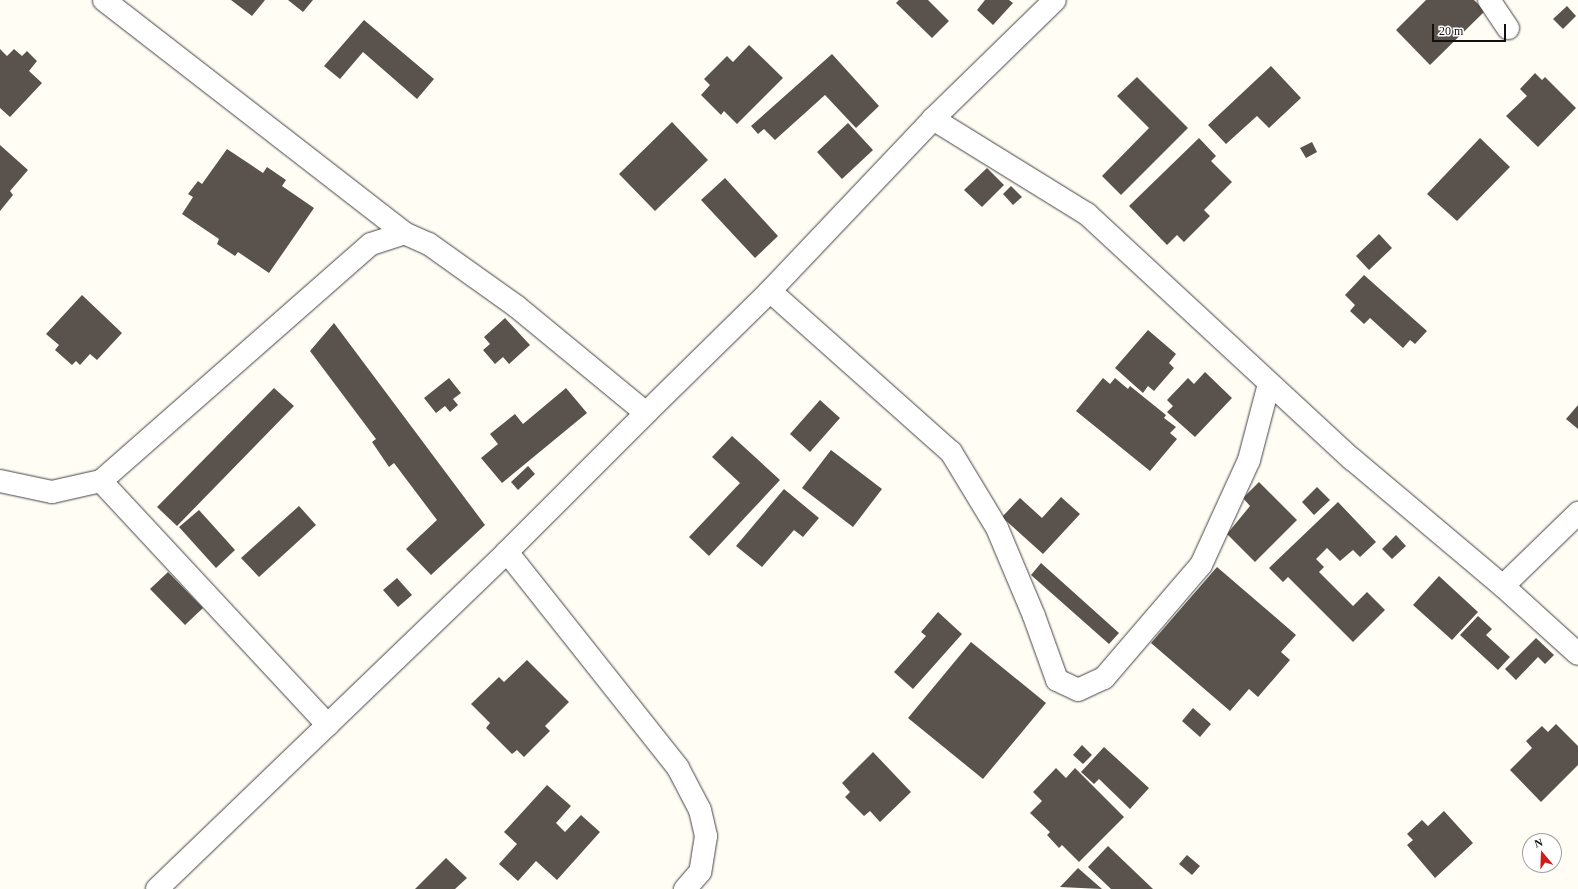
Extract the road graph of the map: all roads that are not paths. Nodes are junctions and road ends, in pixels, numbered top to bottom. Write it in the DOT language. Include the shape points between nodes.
graph roads {
  1 [pos="104,0"];
  2 [pos="1055,0"];
  3 [pos="1489,0"];
  4 [pos="1508,28"];
  5 [pos="933,119"];
  6 [pos="404,233"];
  7 [pos="770,291"];
  8 [pos="1269,384"];
  9 [pos="646,413"];
  10 [pos="0,481"];
  11 [pos="101,481"];
  12 [pos="1578,513"];
  13 [pos="507,552"];
  14 [pos="1504,586"];
  15 [pos="1578,654"];
  16 [pos="328,725"];
  17 [pos="157,889"];
  18 [pos="685,889"];
  1 -- 6 [label="street"];
  2 -- 5 [label="street"];
  3 -- 4 [label="street"];
  5 -- 7 [label="street"];
  5 -- 8 [label="street" via="1087,214"];
  6 -- 9 [label="street" via="429,244 516,306"];
  6 -- 11 [label="street" via="372,244"];
  7 -- 8 [label="street" via="950,452 997,528 1034,616 1057,680 1078,690 1104,678 1201,565 1249,460"];
  7 -- 9 [label="street"];
  8 -- 14 [label="street" via="1352,459"];
  9 -- 13 [label="street"];
  10 -- 11 [label="street" via="52,492"];
  11 -- 16 [label="street"];
  12 -- 14 [label="street"];
  13 -- 16 [label="street"];
  13 -- 18 [label="street" via="678,768 700,810 706,836 700,872"];
  14 -- 15 [label="street"];
  16 -- 17 [label="street"];
}
